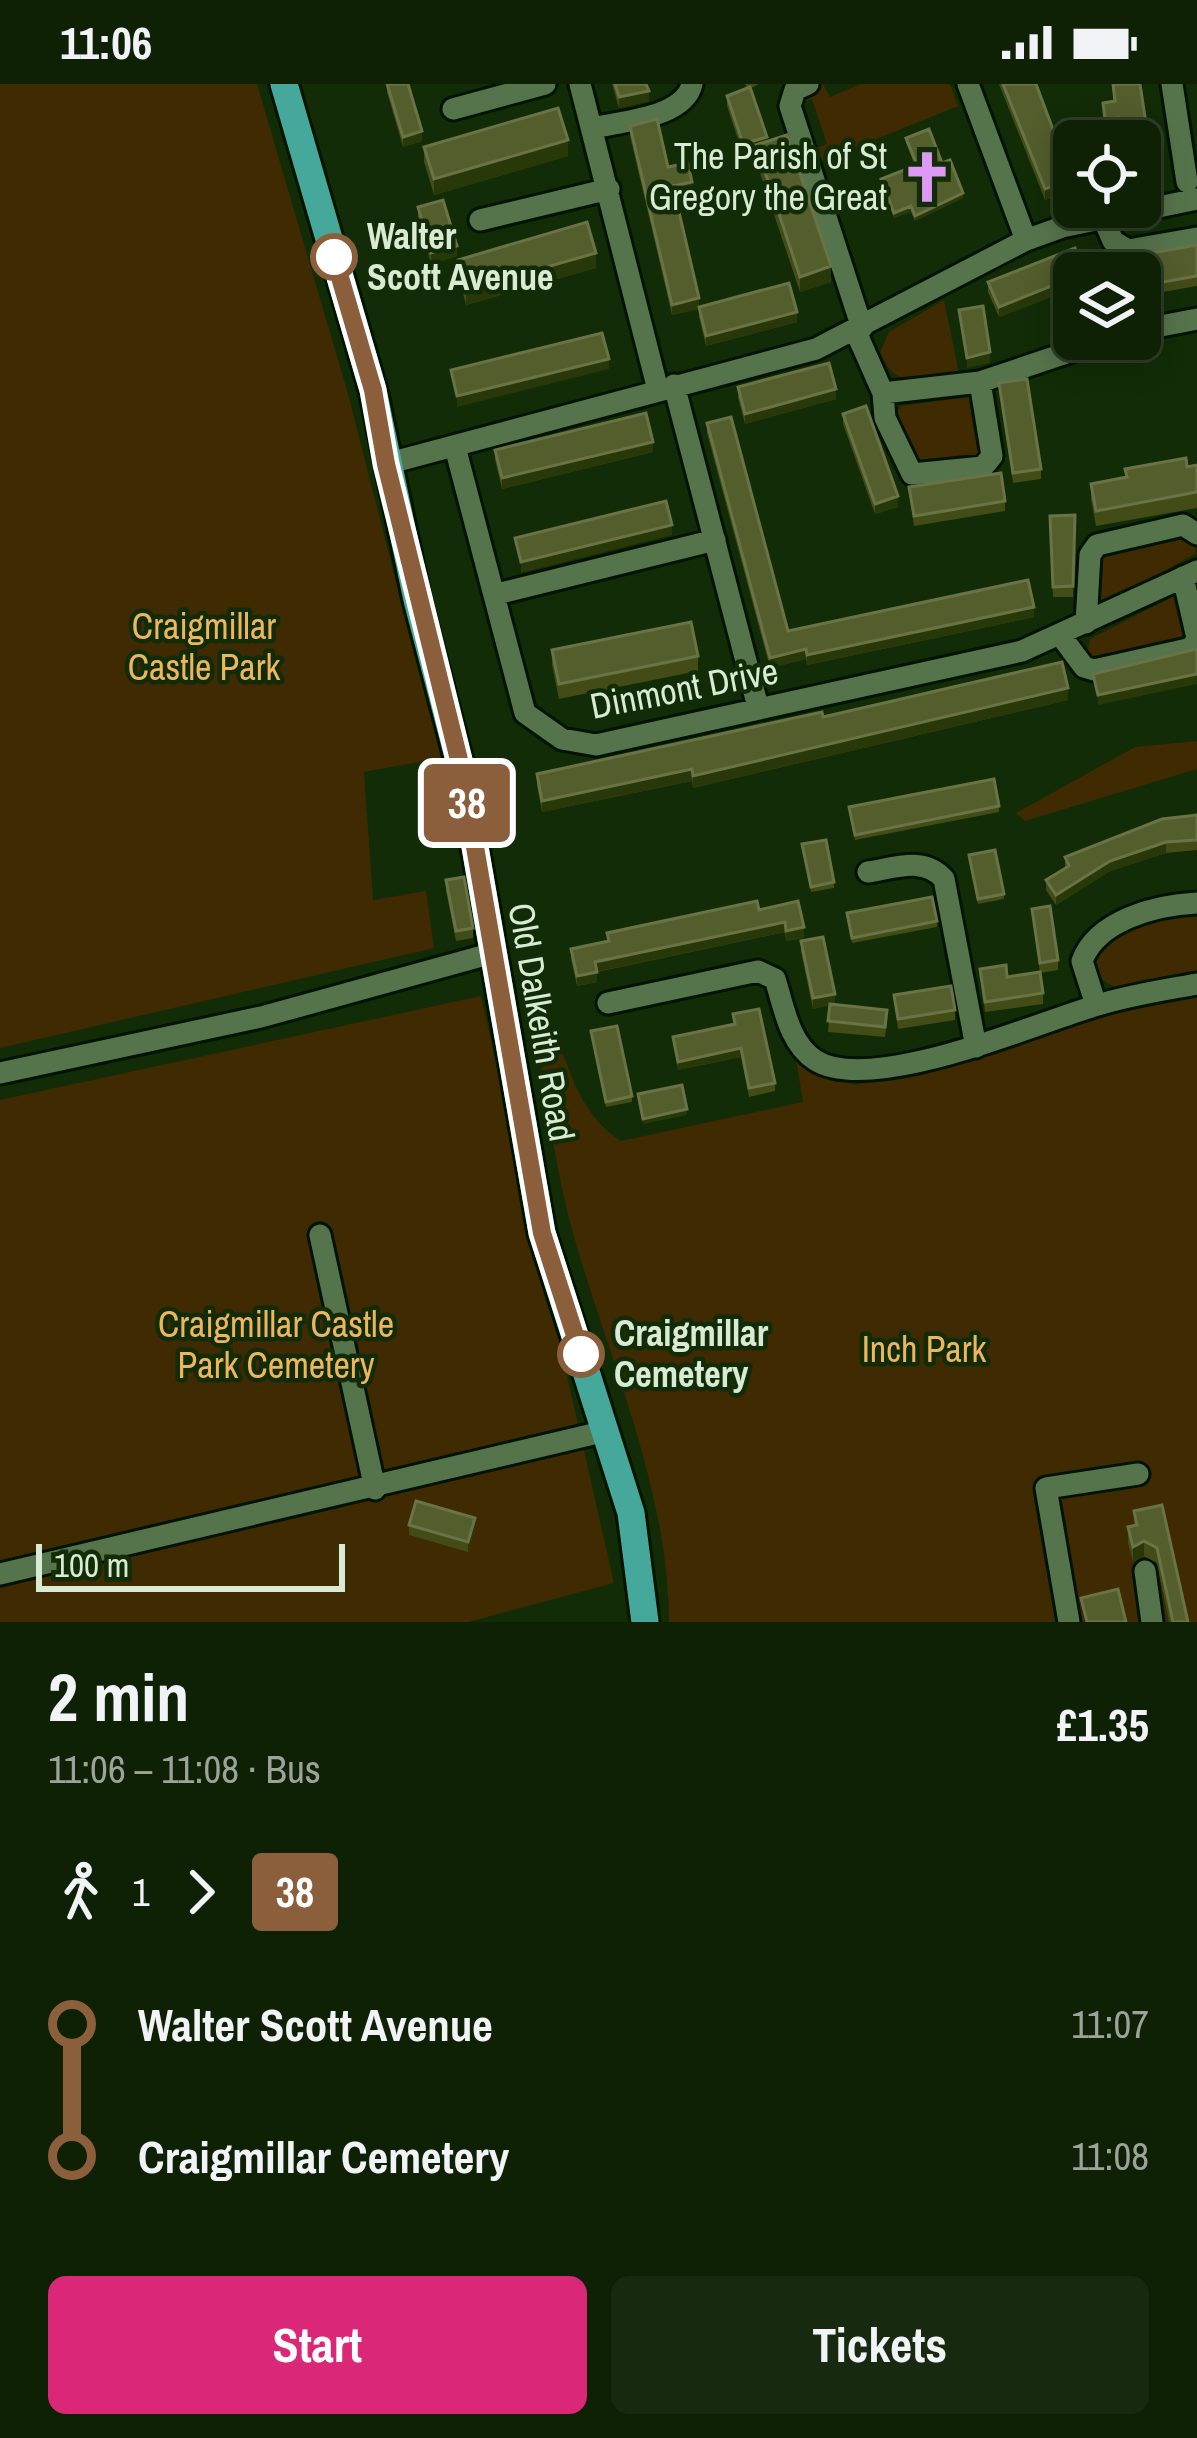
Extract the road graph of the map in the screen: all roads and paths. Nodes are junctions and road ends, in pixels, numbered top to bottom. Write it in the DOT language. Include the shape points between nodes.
graph roads {
  1 [pos="284,84"];
  2 [pos="545,84"];
  3 [pos="580,84"];
  4 [pos="692,84"];
  5 [pos="808,84"];
  6 [pos="968,84"];
  7 [pos="1172,84"];
  8 [pos="453,109"];
  9 [pos="1186,119"];
  10 [pos="593,128"];
  11 [pos="609,189"];
  12 [pos="1192,190"];
  13 [pos="1161,200"];
  14 [pos="480,220"];
  15 [pos="1069,228"];
  16 [pos="1107,228"];
  17 [pos="1197,238"];
  18 [pos="1026,241"];
  19 [pos="1197,319"];
  20 [pos="1161,326"];
  21 [pos="859,330"];
  22 [pos="1053,357"];
  23 [pos="980,382"];
  24 [pos="666,387"];
  25 [pos="883,393"];
  26 [pos="455,447"];
  27 [pos="386,464"];
  28 [pos="1197,534"];
  29 [pos="715,540"];
  30 [pos="1190,574"];
  31 [pos="496,594"];
  32 [pos="1086,623"];
  33 [pos="1061,636"];
  34 [pos="758,707"];
  35 [pos="869,874"];
  36 [pos="1197,903"];
  37 [pos="493,953"];
  38 [pos="1197,984"];
  39 [pos="608,1004"];
  40 [pos="1096,1005"];
  41 [pos="976,1047"];
  42 [pos="0,1073"];
  43 [pos="320,1235"];
  44 [pos="606,1431"];
  45 [pos="1138,1474"];
  46 [pos="375,1489"];
  47 [pos="1144,1571"];
  48 [pos="0,1574"];
  49 [pos="645,1622"];
  50 [pos="1069,1622"];
  51 [pos="1152,1622"];
  1 -- 27 [label="main road, Old Dalkeith Road" via="373,390"];
  2 -- 8 [label="street"];
  3 -- 10 [label="street"];
  4 -- 10 [label="street" via="675,108"];
  5 -- 21 [label="street" via="795,90 790,106"];
  6 -- 18 [label="street"];
  7 -- 9 [label="street"];
  9 -- 12 [label="street"];
  10 -- 11 [label="street"];
  11 -- 14 [label="street"];
  11 -- 24 [label="street"];
  12 -- 13 [label="street"];
  15 -- 18 [label="street"];
  16 -- 17 [label="street" via="1128,250"];
  18 -- 21 [label="street"];
  19 -- 20 [label="street"];
  21 -- 24 [label="street"];
  21 -- 25 [label="street"];
  22 -- 23 [label="street"];
  23 -- 25 [label="street"];
  23 -- 25 [label="street" via="992,456 983,467 912,474 885,418"];
  24 -- 26 [label="street"];
  24 -- 29 [label="street"];
  26 -- 27 [label="street"];
  26 -- 31 [label="street, Dinmont Drive"];
  27 -- 37 [label="main road, Old Dalkeith Road" via="462,772"];
  28 -- 32 [label="street" via="1183,525 1097,545"];
  29 -- 31 [label="street"];
  29 -- 34 [label="street"];
  30 -- 32 [label="street, Dinmont Drive"];
  30 -- 33 [label="street, Dinmont Drive" via="1192,648 1094,670"];
  31 -- 34 [label="street, Dinmont Drive" via="525,713 562,739 596,745"];
  32 -- 33 [label="street, Dinmont Drive"];
  33 -- 34 [label="street, Dinmont Drive"];
  35 -- 41 [label="street" via="920,864 944,879"];
  36 -- 40 [label="street" via="1169,904 1100,932 1082,961"];
  37 -- 42 [label="street" via="261,1017"];
  37 -- 44 [label="main road, Old Dalkeith Road" via="542,1233"];
  38 -- 40 [label="street"];
  39 -- 41 [label="street" via="758,971 776,980 794,1038 831,1066 847,1071"];
  40 -- 41 [label="street"];
  43 -- 46 [label="street" via="374,1430"];
  44 -- 46 [label="street"];
  44 -- 49 [label="main road, Old Dalkeith Road" via="631,1513"];
  45 -- 50 [label="street" via="1046,1488"];
  46 -- 48 [label="street"];
  47 -- 51 [label="street"];
}
